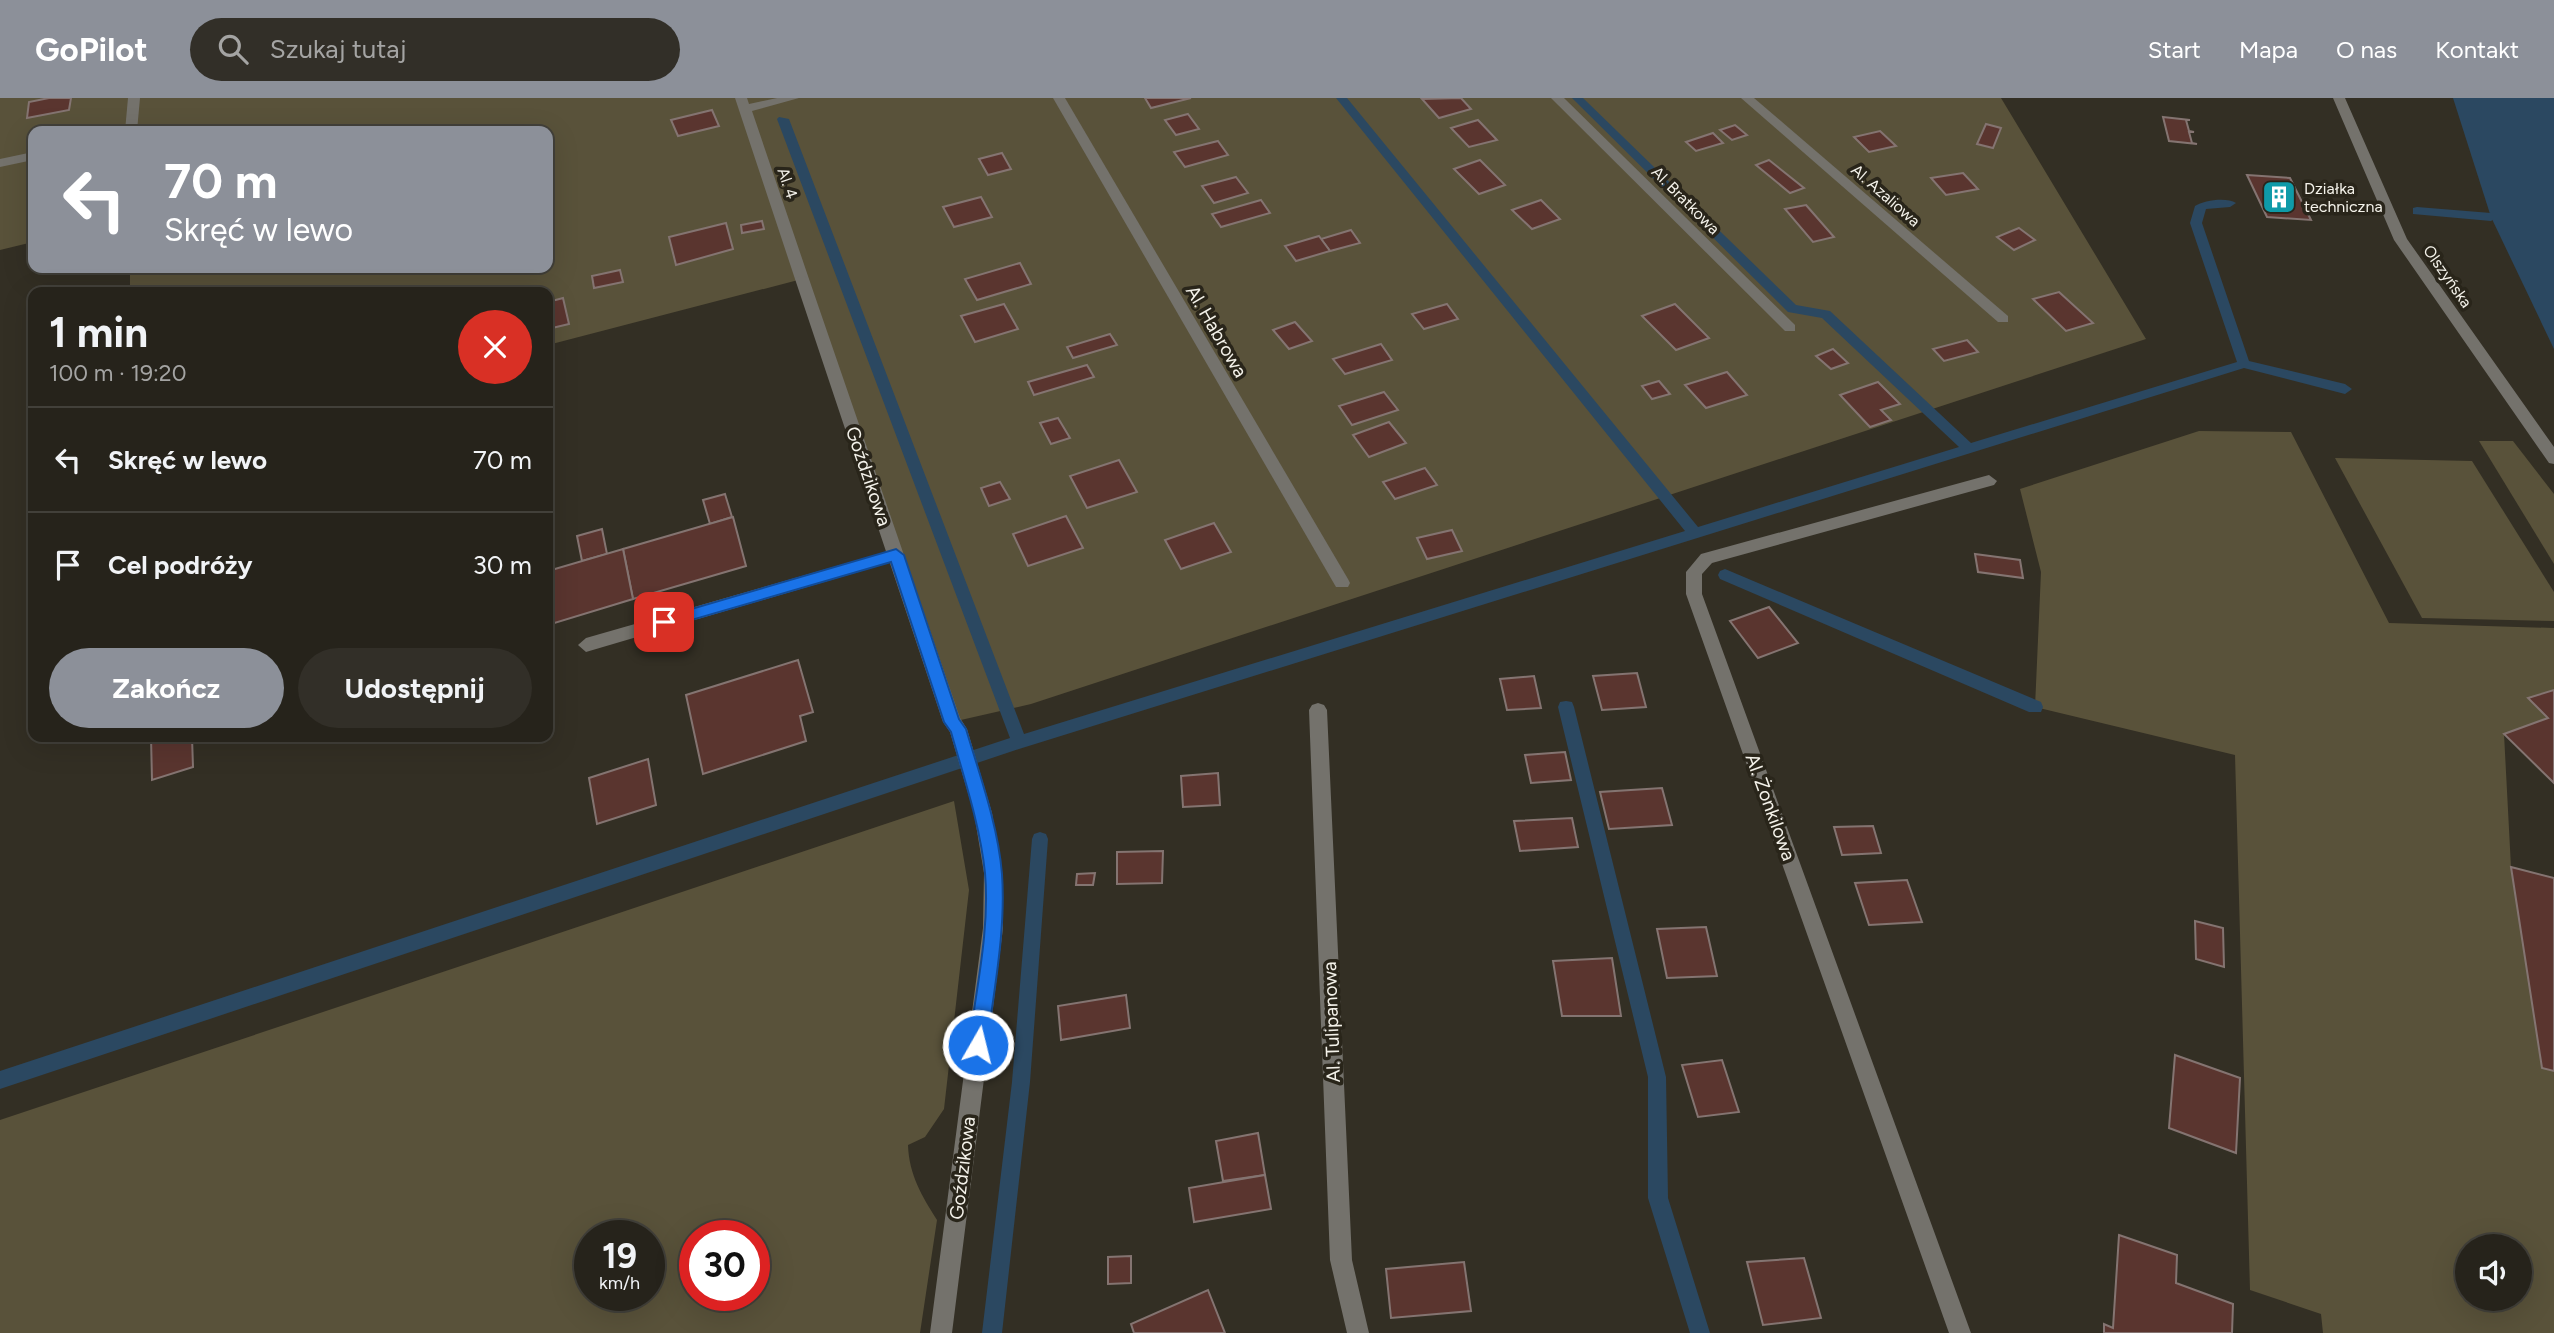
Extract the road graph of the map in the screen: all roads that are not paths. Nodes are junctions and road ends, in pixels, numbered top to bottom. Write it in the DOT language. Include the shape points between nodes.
graph roads {
  1 [pos="134,98"];
  2 [pos="793,98"];
  3 [pos="1059,98"];
  4 [pos="1557,98"];
  5 [pos="1747,98"];
  6 [pos="2339,98"];
  7 [pos="743,103"];
  8 [pos="131,126"];
  9 [pos="28,157"];
  10 [pos="0,163"];
  11 [pos="802,279"];
  12 [pos="2003,319"];
  13 [pos="1790,328"];
  14 [pos="2554,459"];
  15 [pos="1989,481"];
  16 [pos="896,555"];
  17 [pos="1342,583"];
  18 [pos="586,645"];
  19 [pos="1318,710"];
  20 [pos="941,1333"];
  21 [pos="1358,1333"];
  22 [pos="1960,1333"];
  1 -- 8 [label="street"];
  2 -- 7 [label="street"];
  3 -- 17 [label="street, Al. Habrowa"];
  4 -- 13 [label="street, Al. Bratkowa"];
  5 -- 12 [label="street, Al. Azaliowa"];
  6 -- 14 [label="street, Olszyńska" via="2402,240"];
  7 -- 11 [label="street, Al. 4"];
  9 -- 10 [label="street"];
  11 -- 16 [label="street, Goździkowa"];
  15 -- 22 [label="street, Al. Żonkilowa" via="1707,558 1694,572 1694,594"];
  16 -- 18 [label="street"];
  16 -- 20 [label="street, Goździkowa" via="958,729 983,813 993,873 993,928"];
  19 -- 21 [label="street, Al. Tulipanowa" via="1341,1260"];
}
